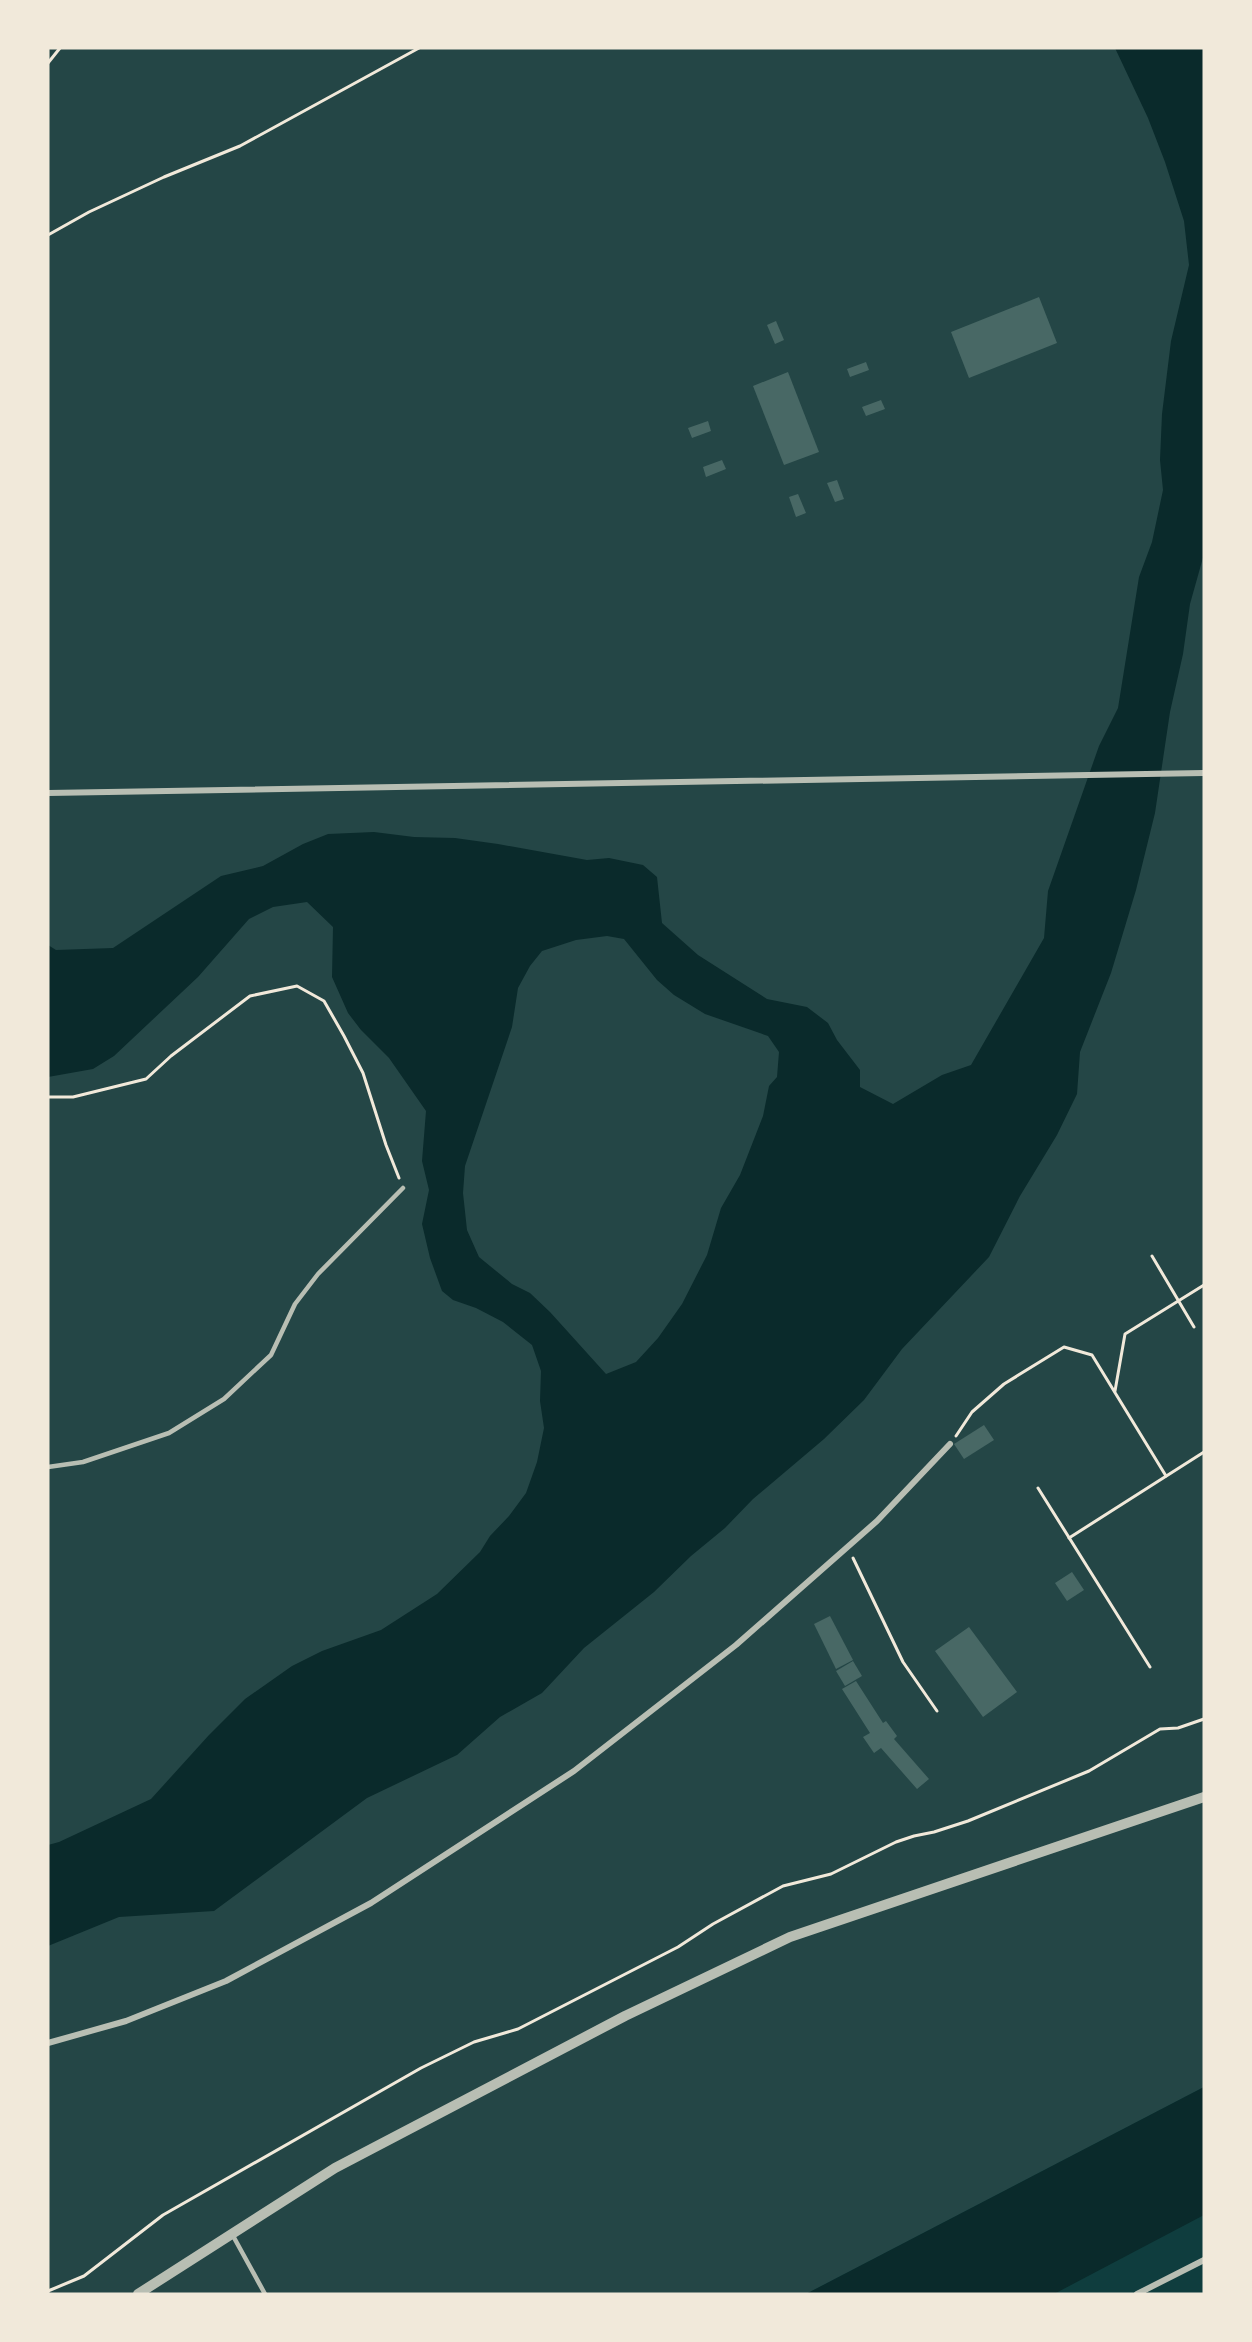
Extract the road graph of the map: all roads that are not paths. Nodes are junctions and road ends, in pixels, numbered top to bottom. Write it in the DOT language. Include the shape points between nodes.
graph roads {
  1 [pos="1204,774"];
  2 [pos="48,793"];
  3 [pos="404,1188"];
  4 [pos="950,1444"];
  5 [pos="48,1467"];
  6 [pos="1204,1797"];
  7 [pos="48,2043"];
  8 [pos="232,2234"];
  9 [pos="1204,2260"];
  10 [pos="138,2294"];
  11 [pos="265,2294"];
  12 [pos="1137,2294"];
  1 -- 2 [label="street"];
  3 -- 5 [label="lane" via="318,1274 295,1304 271,1355 224,1399 169,1433 83,1462"];
  4 -- 7 [label="street" via="877,1521 736,1646 574,1771 371,1903 226,1981 126,2021"];
  6 -- 8 [label="street" via="790,1937 626,2016 335,2168"];
  8 -- 10 [label="street"];
  8 -- 11 [label="lane"];
  9 -- 12 [label="street"];
}
